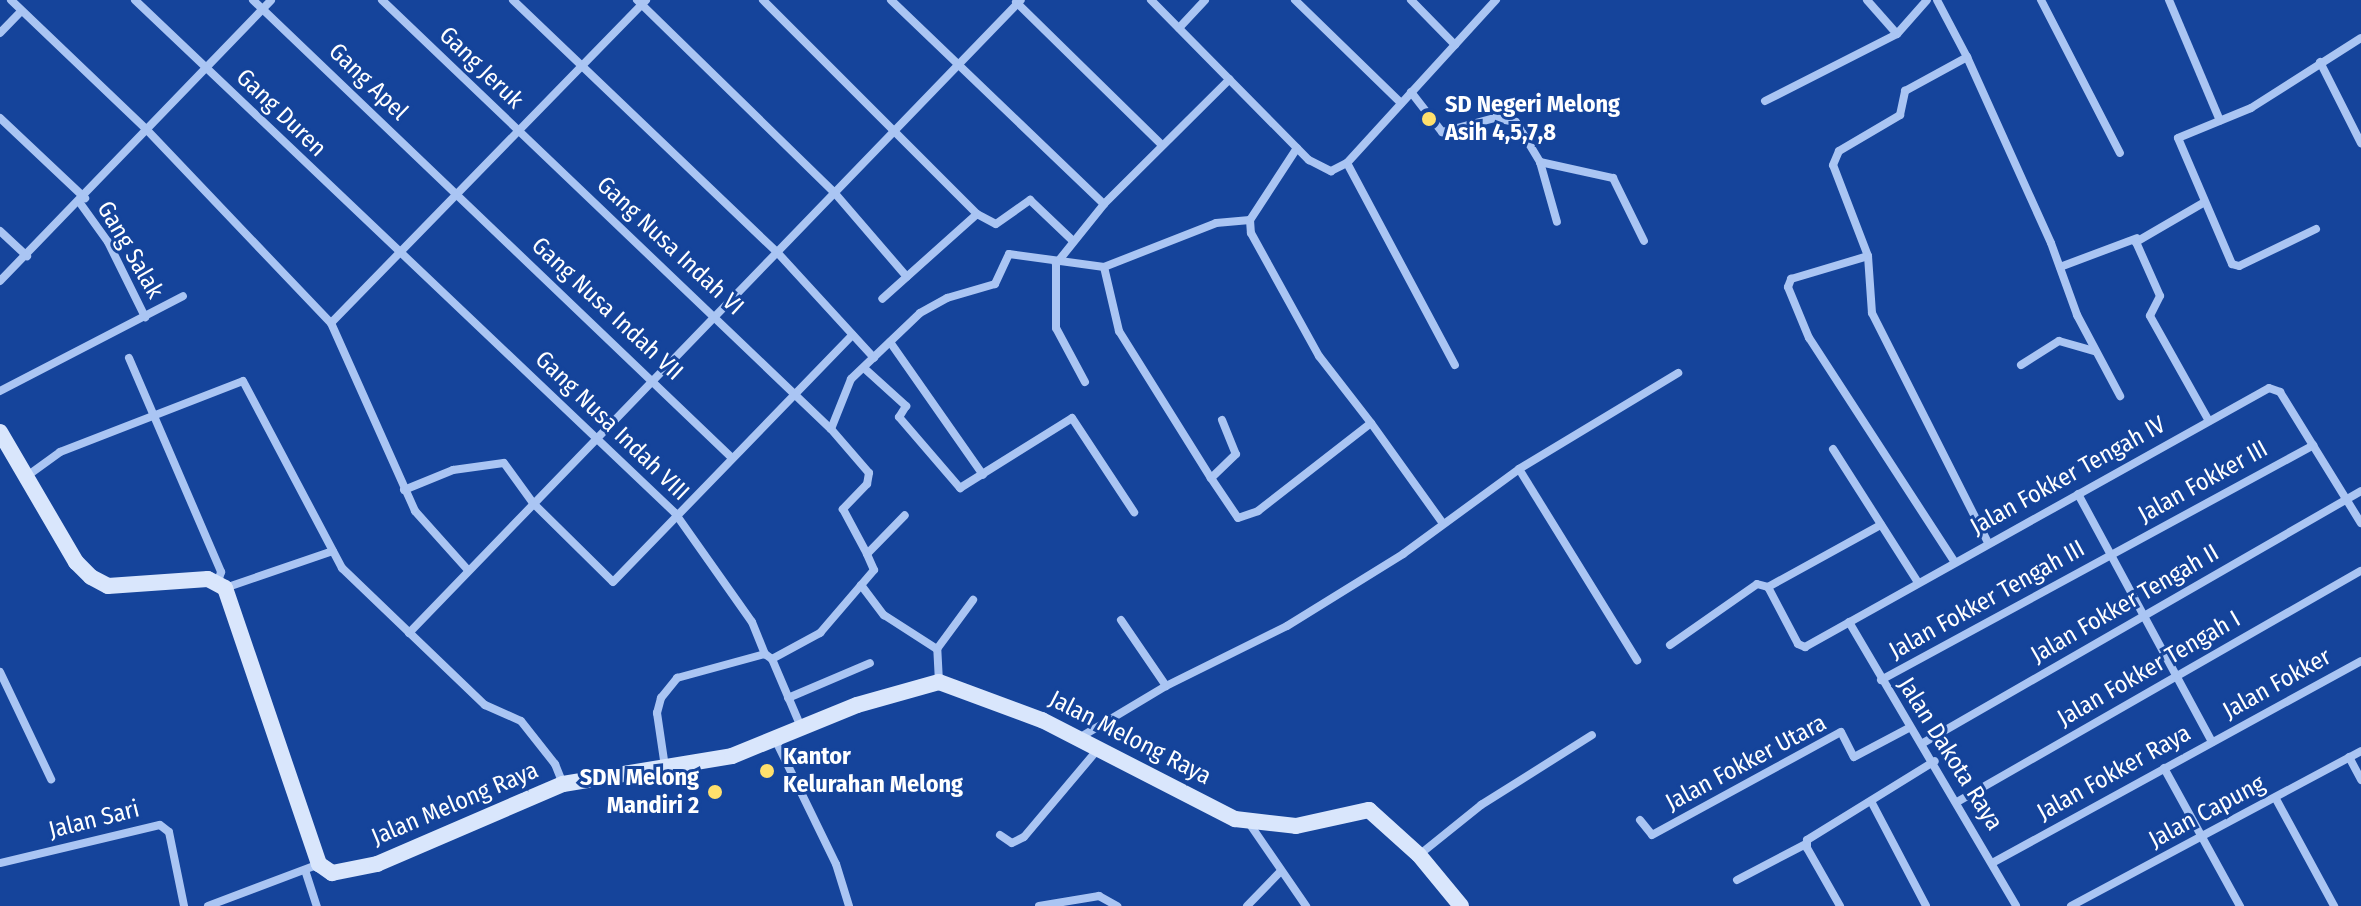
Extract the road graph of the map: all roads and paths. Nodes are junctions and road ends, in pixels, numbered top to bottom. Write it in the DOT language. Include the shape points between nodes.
graph roads {
  1 [pos="11,0"];
  2 [pos="135,0"];
  3 [pos="253,0"];
  4 [pos="271,0"];
  5 [pos="382,0"];
  6 [pos="513,0"];
  7 [pos="763,0"];
  8 [pos="891,0"];
  9 [pos="1151,0"];
  10 [pos="1205,0"];
  11 [pos="1295,0"];
  12 [pos="1411,0"];
  13 [pos="1496,0"];
  14 [pos="1867,0"];
  15 [pos="1927,0"];
  16 [pos="1937,0"];
  17 [pos="2041,0"];
  18 [pos="2169,0"];
  19 [pos="642,1"];
  20 [pos="1018,1"];
  21 [pos="262,9"];
  22 [pos="21,11"];
  23 [pos="1179,28"];
  24 [pos="0,33"];
  25 [pos="1897,34"];
  26 [pos="2361,38"];
  27 [pos="1455,45"];
  28 [pos="1967,57"];
  29 [pos="2320,62"];
  30 [pos="959,64"];
  31 [pos="582,65"];
  32 [pos="204,67"];
  33 [pos="1230,79"];
  34 [pos="1411,92"];
  35 [pos="1765,101"];
  36 [pos="1401,103"];
  37 [pos="0,118"];
  38 [pos="2220,121"];
  39 [pos="894,129"];
  40 [pos="147,130"];
  41 [pos="517,131"];
  42 [pos="2361,143"];
  43 [pos="1161,144"];
  44 [pos="1297,148"];
  45 [pos="2120,153"];
  46 [pos="1540,162"];
  47 [pos="1347,163"];
  48 [pos="833,191"];
  49 [pos="455,193"];
  50 [pos="82,201"];
  51 [pos="2203,203"];
  52 [pos="1104,204"];
  53 [pos="977,214"];
  54 [pos="1250,220"];
  55 [pos="1557,222"];
  56 [pos="2316,229"];
  57 [pos="0,231"];
  58 [pos="2137,238"];
  59 [pos="1072,240"];
  60 [pos="1644,241"];
  61 [pos="776,251"];
  62 [pos="398,254"];
  63 [pos="27,256"];
  64 [pos="1868,256"];
  65 [pos="1056,264"];
  66 [pos="1104,267"];
  67 [pos="2060,267"];
  68 [pos="907,277"];
  69 [pos="0,281"];
  70 [pos="183,296"];
  71 [pos="882,299"];
  72 [pos="716,314"];
  73 [pos="145,317"];
  74 [pos="331,323"];
  75 [pos="852,335"];
  76 [pos="890,342"];
  77 [pos="2096,351"];
  78 [pos="129,358"];
  79 [pos="874,358"];
  80 [pos="1455,365"];
  81 [pos="2021,365"];
  82 [pos="864,368"];
  83 [pos="1678,373"];
  84 [pos="652,378"];
  85 [pos="1085,382"];
  86 [pos="0,391"];
  87 [pos="793,392"];
  88 [pos="2120,396"];
  89 [pos="151,414"];
  90 [pos="1222,420"];
  91 [pos="2209,421"];
  92 [pos="1371,423"];
  93 [pos="831,429"];
  94 [pos="0,432"];
  95 [pos="598,437"];
  96 [pos="2313,445"];
  97 [pos="1833,449"];
  98 [pos="730,456"];
  99 [pos="1519,469"];
  100 [pos="983,475"];
  101 [pos="26,476"];
  102 [pos="1211,478"];
  103 [pos="404,490"];
  104 [pos="2361,491"];
  105 [pos="2078,494"];
  106 [pos="2347,499"];
  107 [pos="533,503"];
  108 [pos="1134,512"];
  109 [pos="675,513"];
  110 [pos="905,515"];
  111 [pos="1442,522"];
  112 [pos="2361,523"];
  113 [pos="1881,525"];
  114 [pos="1988,543"];
  115 [pos="333,551"];
  116 [pos="867,554"];
  117 [pos="2112,554"];
  118 [pos="1954,561"];
  119 [pos="467,569"];
  120 [pos="2361,571"];
  121 [pos="1917,581"];
  122 [pos="222,585"];
  123 [pos="861,585"];
  124 [pos="1768,587"];
  125 [pos="973,600"];
  126 [pos="2145,616"];
  127 [pos="1121,620"];
  128 [pos="1849,622"];
  129 [pos="409,633"];
  130 [pos="1670,645"];
  131 [pos="937,649"];
  132 [pos="768,657"];
  133 [pos="1637,660"];
  134 [pos="2361,661"];
  135 [pos="870,663"];
  136 [pos="0,672"];
  137 [pos="2177,676"];
  138 [pos="1881,680"];
  139 [pos="939,682"];
  140 [pos="1166,686"];
  141 [pos="788,698"];
  142 [pos="801,727"];
  143 [pos="1909,728"];
  144 [pos="1592,735"];
  145 [pos="775,738"];
  146 [pos="1078,738"];
  147 [pos="2212,742"];
  148 [pos="1923,743"];
  149 [pos="1098,749"];
  150 [pos="2361,751"];
  151 [pos="2349,757"];
  152 [pos="1935,761"];
  153 [pos="665,767"];
  154 [pos="2164,768"];
  155 [pos="51,779"];
  156 [pos="2361,780"];
  157 [pos="563,784"];
  158 [pos="2276,799"];
  159 [pos="1957,802"];
  160 [pos="1872,803"];
  161 [pos="1640,820"];
  162 [pos="1249,823"];
  163 [pos="1000,835"];
  164 [pos="2201,838"];
  165 [pos="1807,842"];
  166 [pos="1419,855"];
  167 [pos="1994,862"];
  168 [pos="0,863"];
  169 [pos="312,867"];
  170 [pos="1280,872"];
  171 [pos="1737,880"];
  172 [pos="184,906"];
  173 [pos="208,906"];
  174 [pos="317,906"];
  175 [pos="849,906"];
  176 [pos="1039,906"];
  177 [pos="1117,906"];
  178 [pos="1247,906"];
  179 [pos="1306,906"];
  180 [pos="1461,906"];
  181 [pos="1840,906"];
  182 [pos="1926,906"];
  183 [pos="2016,906"];
  184 [pos="2071,906"];
  185 [pos="2240,906"];
  186 [pos="2334,906"];
  1 -- 22 [label="street"];
  2 -- 32 [label="street, Gang Duren"];
  3 -- 21 [label="street, Gang Apel"];
  4 -- 21 [label="street"];
  5 -- 41 [label="street, Gang Jeruk"];
  6 -- 31 [label="street"];
  7 -- 39 [label="street"];
  8 -- 30 [label="street"];
  9 -- 23 [label="street"];
  10 -- 23 [label="street"];
  11 -- 36 [label="street"];
  12 -- 27 [label="street"];
  13 -- 27 [label="street"];
  14 -- 25 [label="street"];
  15 -- 25 [label="street"];
  16 -- 28 [label="street"];
  17 -- 45 [label="street"];
  18 -- 38 [label="street"];
  19 -- 31 [label="street"];
  19 -- 48 [label="street"];
  20 -- 30 [label="street"];
  20 -- 43 [label="street"];
  21 -- 32 [label="street"];
  21 -- 49 [label="street, Gang Apel"];
  22 -- 24 [label="street"];
  22 -- 40 [label="street"];
  23 -- 33 [label="street"];
  25 -- 35 [label="street"];
  26 -- 29 [label="street"];
  27 -- 34 [label="street"];
  28 -- 64 [label="street" via="1905,91 1900,115 1836,156 1835,172"];
  28 -- 67 [label="street"];
  29 -- 38 [label="street" via="2262,102"];
  29 -- 42 [label="street"];
  30 -- 39 [label="street"];
  30 -- 52 [label="street"];
  31 -- 41 [label="street"];
  31 -- 61 [label="street"];
  32 -- 40 [label="street"];
  32 -- 62 [label="street, Gang Duren"];
  33 -- 43 [label="street"];
  33 -- 44 [label="street"];
  34 -- 36 [label="street"];
  34 -- 46 [label="street" via="1442,132 1495,118 1516,122"];
  36 -- 47 [label="street"];
  37 -- 50 [label="street, Gang Salak"];
  38 -- 51 [label="street" via="2178,138"];
  39 -- 48 [label="street"];
  39 -- 53 [label="street"];
  40 -- 50 [label="street"];
  40 -- 74 [label="street"];
  41 -- 49 [label="street"];
  41 -- 72 [label="street, Gang Nusa Indah VI"];
  43 -- 52 [label="street"];
  44 -- 47 [label="street" via="1324,170"];
  44 -- 54 [label="street"];
  46 -- 55 [label="street"];
  46 -- 60 [label="street" via="1613,178"];
  47 -- 80 [label="street"];
  48 -- 61 [label="street"];
  48 -- 68 [label="street"];
  49 -- 62 [label="street"];
  49 -- 84 [label="street, Gang Nusa Indah VII"];
  50 -- 63 [label="street"];
  50 -- 73 [label="street, Gang Salak"];
  51 -- 56 [label="street" via="2235,266"];
  51 -- 58 [label="street"];
  52 -- 59 [label="street"];
  53 -- 59 [label="street" via="996,224 1030,200"];
  53 -- 68 [label="street"];
  54 -- 66 [label="street" via="1216,223"];
  54 -- 92 [label="street" via="1251,233 1319,356"];
  57 -- 63 [label="street"];
  58 -- 67 [label="street"];
  58 -- 91 [label="street" via="2160,296 2150,316"];
  59 -- 65 [label="street"];
  61 -- 72 [label="street"];
  61 -- 75 [label="street"];
  62 -- 74 [label="street"];
  62 -- 95 [label="street, Gang Nusa Indah VIII"];
  63 -- 69 [label="street"];
  64 -- 114 [label="street" via="1872,313"];
  64 -- 118 [label="street" via="1802,274 1788,287 1809,338"];
  65 -- 66 [label="street"];
  65 -- 76 [label="street" via="1009,254 995,284 939,301"];
  65 -- 85 [label="street" via="1056,328"];
  66 -- 102 [label="street" via="1119,331"];
  67 -- 77 [label="street"];
  68 -- 71 [label="street"];
  70 -- 73 [label="street"];
  72 -- 84 [label="street"];
  72 -- 87 [label="street, Gang Nusa Indah VI"];
  73 -- 86 [label="street"];
  74 -- 103 [label="street"];
  75 -- 79 [label="street"];
  75 -- 87 [label="street"];
  76 -- 79 [label="street"];
  76 -- 100 [label="street"];
  77 -- 81 [label="street" via="2059,341"];
  77 -- 88 [label="street"];
  78 -- 89 [label="street"];
  79 -- 82 [label="street"];
  82 -- 93 [label="street" via="844,389"];
  82 -- 100 [label="street" via="906,406 900,418 960,488"];
  83 -- 99 [label="street"];
  84 -- 95 [label="street"];
  84 -- 98 [label="street, Gang Nusa Indah VII"];
  87 -- 93 [label="street, Gang Nusa Indah VI"];
  87 -- 98 [label="street"];
  89 -- 101 [label="street" via="60,452"];
  89 -- 115 [label="street" via="243,381"];
  89 -- 122 [label="street" via="221,572"];
  90 -- 102 [label="street" via="1236,454"];
  91 -- 96 [label="street, Jalan Fokker Tengah IV" via="2272,387"];
  91 -- 105 [label="street, Jalan Fokker Tengah IV"];
  92 -- 102 [label="street" via="1258,511 1240,519"];
  92 -- 111 [label="street"];
  93 -- 116 [label="street, Gang Nusa Indah VI" via="869,473 867,484 843,509"];
  94 -- 101 [label="main road"];
  95 -- 107 [label="street"];
  95 -- 109 [label="street, Gang Nusa Indah VIII"];
  96 -- 106 [label="street, Jalan Fokker Tengah IV"];
  96 -- 117 [label="street, Jalan Fokker III"];
  97 -- 113 [label="street"];
  98 -- 109 [label="street"];
  99 -- 111 [label="street"];
  99 -- 133 [label="street"];
  100 -- 108 [label="street" via="1076,418"];
  101 -- 122 [label="main road" via="76,562 98,582"];
  103 -- 107 [label="street" via="453,470 499,462 508,466"];
  103 -- 119 [label="street" via="425,524"];
  104 -- 106 [label="street, Jalan Fokker Tengah II"];
  105 -- 114 [label="street, Jalan Fokker Tengah IV"];
  105 -- 117 [label="street"];
  106 -- 112 [label="street, Jalan Fokker Tengah IV"];
  106 -- 126 [label="street, Jalan Fokker Tengah II"];
  107 -- 109 [label="street" via="613,582"];
  107 -- 119 [label="street"];
  109 -- 132 [label="street, Gang Nusa Indah VIII" via="752,622"];
  110 -- 116 [label="street"];
  111 -- 140 [label="street" via="1403,554 1287,626"];
  113 -- 121 [label="street"];
  113 -- 124 [label="street"];
  114 -- 118 [label="street, Jalan Fokker Tengah IV"];
  115 -- 122 [label="street"];
  115 -- 129 [label="street" via="359,588"];
  116 -- 123 [label="street" via="874,570"];
  117 -- 126 [label="street"];
  117 -- 138 [label="street, Jalan Fokker Tengah III"];
  118 -- 121 [label="street, Jalan Fokker Tengah IV"];
  119 -- 129 [label="street"];
  120 -- 137 [label="street, Jalan Fokker Tengah I"];
  121 -- 128 [label="street, Jalan Fokker Tengah IV"];
  122 -- 169 [label="main road"];
  123 -- 131 [label="street" via="884,615"];
  123 -- 132 [label="street" via="820,633"];
  124 -- 128 [label="street, Jalan Fokker Tengah IV" via="1800,646"];
  124 -- 130 [label="street" via="1757,584"];
  125 -- 131 [label="street"];
  126 -- 137 [label="street"];
  126 -- 148 [label="street, Jalan Fokker Tengah II"];
  127 -- 140 [label="street"];
  128 -- 138 [label="street, Jalan Dakota Raya"];
  129 -- 157 [label="street" via="485,705 521,721"];
  131 -- 139 [label="street"];
  132 -- 141 [label="street, Gang Nusa Indah VIII"];
  132 -- 153 [label="street" via="677,678 657,713"];
  134 -- 147 [label="street, Jalan Fokker"];
  135 -- 141 [label="street"];
  136 -- 155 [label="street"];
  137 -- 147 [label="street"];
  137 -- 159 [label="street, Jalan Fokker Tengah I"];
  138 -- 143 [label="street, Jalan Dakota Raya"];
  139 -- 142 [label="main road, Jalan Melong Raya"];
  139 -- 146 [label="main road, Jalan Melong Raya" via="991,697"];
  140 -- 146 [label="street"];
  141 -- 142 [label="street, Gang Nusa Indah VIII"];
  142 -- 145 [label="main road, Jalan Melong Raya"];
  143 -- 148 [label="street, Jalan Dakota Raya"];
  143 -- 161 [label="street, Jalan Fokker Utara" via="1854,757 1841,732 1652,835"];
  144 -- 166 [label="street" via="1481,805"];
  145 -- 153 [label="main road, Jalan Melong Raya" via="732,756"];
  145 -- 175 [label="street" via="836,864"];
  146 -- 149 [label="main road, Jalan Melong Raya"];
  147 -- 154 [label="street, Jalan Fokker Raya"];
  148 -- 152 [label="street, Jalan Dakota Raya"];
  149 -- 162 [label="main road, Jalan Melong Raya"];
  149 -- 163 [label="street" via="1024,837 1012,843"];
  150 -- 151 [label="street, Jalan Capung"];
  151 -- 156 [label="street"];
  151 -- 158 [label="street, Jalan Capung"];
  152 -- 159 [label="street, Jalan Dakota Raya"];
  152 -- 160 [label="street"];
  153 -- 157 [label="main road, Jalan Melong Raya"];
  154 -- 164 [label="street"];
  154 -- 167 [label="street, Jalan Fokker Raya"];
  157 -- 169 [label="main road, Jalan Melong Raya" via="377,864 340,874"];
  158 -- 164 [label="street, Jalan Capung"];
  158 -- 186 [label="street"];
  159 -- 167 [label="street, Jalan Dakota Raya"];
  160 -- 165 [label="street"];
  160 -- 182 [label="street"];
  162 -- 166 [label="main road, Jalan Melong Raya" via="1296,826 1369,810"];
  162 -- 170 [label="street"];
  164 -- 184 [label="street, Jalan Capung"];
  164 -- 185 [label="street"];
  165 -- 171 [label="street"];
  165 -- 181 [label="street"];
  166 -- 180 [label="main road, Jalan Melong Raya"];
  167 -- 183 [label="street, Jalan Dakota Raya"];
  168 -- 172 [label="street, Jalan Sari" via="160,825 169,832"];
  169 -- 173 [label="street"];
  169 -- 174 [label="street"];
  170 -- 178 [label="street"];
  170 -- 179 [label="street"];
  176 -- 177 [label="street" via="1099,896"];
}
